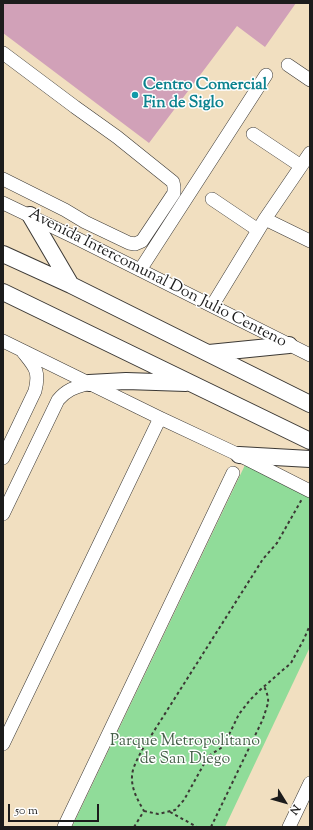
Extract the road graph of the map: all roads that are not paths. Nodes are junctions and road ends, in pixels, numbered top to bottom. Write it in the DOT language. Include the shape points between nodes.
graph roads {
  1 [pos="3,53"];
  2 [pos="288,65"];
  3 [pos="266,75"];
  4 [pos="310,80"];
  5 [pos="253,134"];
  6 [pos="310,153"];
  7 [pos="301,166"];
  8 [pos="3,179"];
  9 [pos="212,199"];
  10 [pos="3,203"];
  11 [pos="30,215"];
  12 [pos="85,222"];
  13 [pos="262,224"];
  14 [pos="76,238"];
  15 [pos="310,241"];
  16 [pos="3,254"];
  17 [pos="140,270"];
  18 [pos="71,285"];
  19 [pos="3,292"];
  20 [pos="212,306"];
  21 [pos="3,341"];
  22 [pos="289,345"];
  23 [pos="22,350"];
  24 [pos="209,353"];
  25 [pos="310,355"];
  26 [pos="89,383"];
  27 [pos="192,383"];
  28 [pos="310,404"];
  29 [pos="160,418"];
  30 [pos="310,440"];
  31 [pos="4,453"];
  32 [pos="239,455"];
  33 [pos="310,459"];
  34 [pos="233,473"];
  35 [pos="308,490"];
  36 [pos="3,514"];
  37 [pos="3,744"];
  38 [pos="310,783"];
  39 [pos="64,827"];
  40 [pos="289,827"];
  1 -- 12 [label="street" via="173,182 174,193 142,241 129,243"];
  2 -- 4 [label="street"];
  3 -- 17 [label="street"];
  5 -- 7 [label="street"];
  6 -- 7 [label="street"];
  7 -- 13 [label="street"];
  8 -- 12 [label="street"];
  9 -- 13 [label="street"];
  10 -- 11 [label="street, Avenida Intercomunal Don Julio Centeno"];
  11 -- 14 [label="street, Avenida Intercomunal Don Julio Centeno"];
  11 -- 18 [label="main road"];
  12 -- 14 [label="street"];
  13 -- 15 [label="street"];
  13 -- 20 [label="street"];
  14 -- 17 [label="street, Avenida Intercomunal Don Julio Centeno"];
  16 -- 18 [label="main road"];
  17 -- 20 [label="street, Avenida Intercomunal Don Julio Centeno"];
  18 -- 24 [label="main road"];
  19 -- 27 [label="main road"];
  20 -- 22 [label="street, Avenida Intercomunal Don Julio Centeno"];
  21 -- 23 [label="street"];
  22 -- 24 [label="main road"];
  22 -- 25 [label="street, Avenida Intercomunal Don Julio Centeno"];
  23 -- 26 [label="street"];
  23 -- 31 [label="street" via="36,371 37,382"];
  24 -- 28 [label="main road"];
  26 -- 27 [label="main road"];
  26 -- 29 [label="street"];
  26 -- 36 [label="street" via="63,393 58,400"];
  27 -- 30 [label="main road"];
  29 -- 32 [label="street"];
  29 -- 37 [label="street"];
  32 -- 33 [label="main road"];
  32 -- 35 [label="street"];
  34 -- 39 [label="street"];
  38 -- 40 [label="street"];
}
